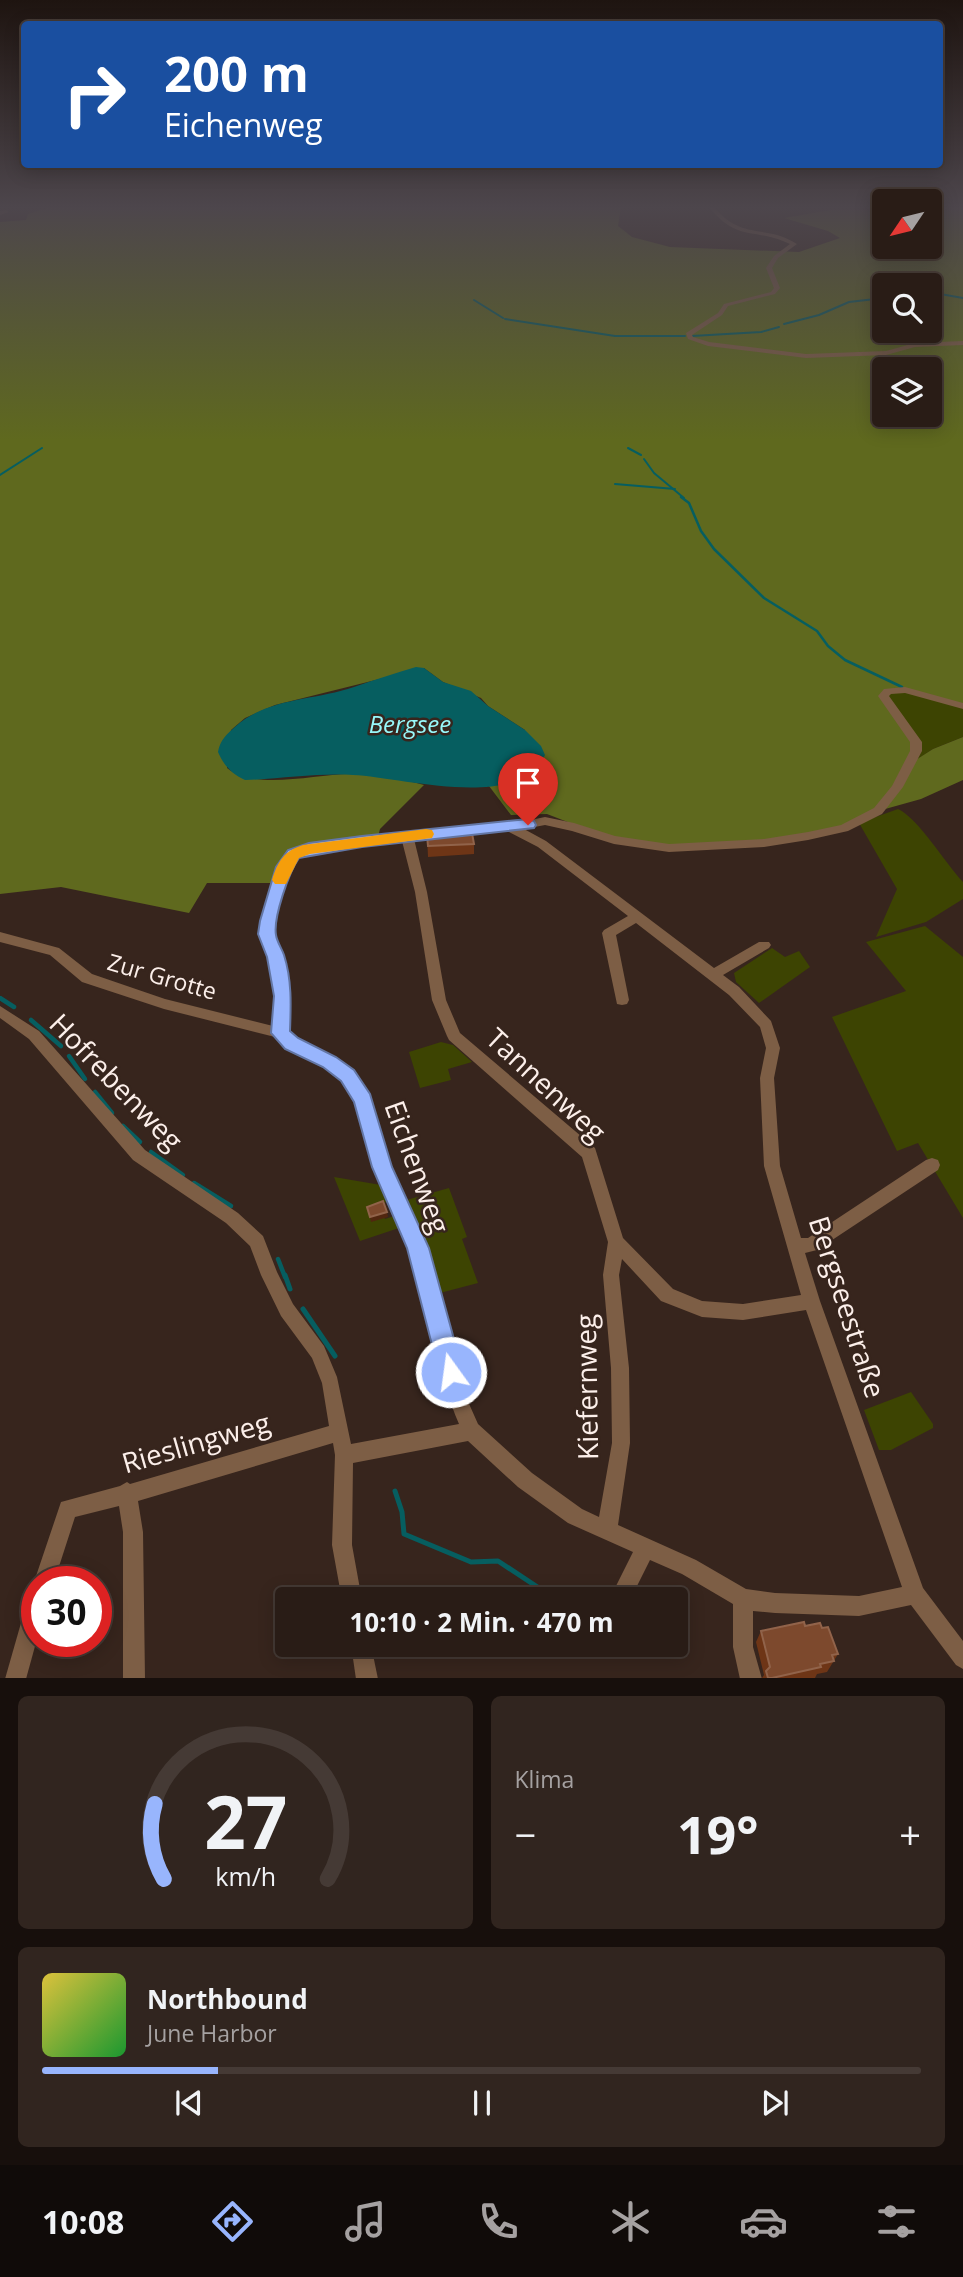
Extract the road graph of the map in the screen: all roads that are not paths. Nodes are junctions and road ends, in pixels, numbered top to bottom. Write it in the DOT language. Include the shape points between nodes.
graph roads {
  1 [pos="776,284"];
  2 [pos="963,343"];
  3 [pos="963,706"];
  4 [pos="511,828"];
  5 [pos="407,836"];
  6 [pos="635,918"];
  7 [pos="0,937"];
  8 [pos="764,945"];
  9 [pos="713,975"];
  10 [pos="622,1000"];
  11 [pos="0,1011"];
  12 [pos="280,1033"];
  13 [pos="932,1165"];
  14 [pos="617,1242"];
  15 [pos="797,1246"];
  16 [pos="811,1301"];
  17 [pos="471,1431"];
  18 [pos="339,1432"];
  19 [pos="344,1455"];
  20 [pos="127,1492"];
  21 [pos="607,1531"];
  22 [pos="646,1547"];
  23 [pos="49,1566"];
  24 [pos="350,1587"];
  25 [pos="626,1587"];
  26 [pos="915,1594"];
  27 [pos="743,1599"];
  28 [pos="21,1657"];
  29 [pos="363,1657"];
  30 [pos="963,1658"];
  31 [pos="15,1678"];
  32 [pos="134,1678"];
  33 [pos="367,1678"];
  34 [pos="751,1678"];
  1 -- 2 [label="street" via="774,293 726,305 720,314 688,334 690,338 806,356 886,353 927,344"];
  3 -- 4 [label="street" via="909,691 888,691 883,696 916,742 910,764 878,811 844,828 764,843 669,848 614,840 545,821"];
  4 -- 5 [label="street"];
  4 -- 6 [label="street, Bergseestraße" via="541,844"];
  5 -- 12 [label="street" via="309,848 293,854 284,867 267,934 283,996"];
  5 -- 14 [label="street, Tannenweg" via="439,1000 454,1036 589,1153"];
  6 -- 9 [label="street, Bergseestraße"];
  6 -- 10 [label="street" via="609,933"];
  7 -- 12 [label="street, Zur Grotte" via="54,951 87,978 164,1004"];
  8 -- 9 [label="street"];
  9 -- 15 [label="street, Bergseestraße" via="751,1008 772,1038 767,1078 772,1166"];
  11 -- 18 [label="street, Hofrebenweg" via="34,1035 139,1155 232,1218 257,1241 281,1298 318,1352 331,1383"];
  12 -- 17 [label="street, Eichenweg" via="348,1076 363,1100 382,1167 418,1248 457,1398"];
  13 -- 15 [label="street" via="811,1245"];
  14 -- 16 [label="street, Tannenweg" via="667,1295 702,1308 743,1312"];
  14 -- 21 [label="street, Kiefernweg" via="611,1275 621,1443"];
  15 -- 16 [label="street, Bergseestraße"];
  16 -- 26 [label="street, Bergseestraße"];
  17 -- 19 [label="street"];
  17 -- 21 [label="street, Eichenweg" via="525,1480 575,1516"];
  18 -- 19 [label="street, Hofrebenweg"];
  18 -- 20 [label="street, Rieslingweg"];
  19 -- 24 [label="street, Hofrebenweg" via="342,1545"];
  20 -- 23 [label="street, Rieslingweg" via="68,1509"];
  20 -- 32 [label="street" via="133,1532"];
  21 -- 22 [label="street, Eichenweg"];
  22 -- 25 [label="street"];
  22 -- 27 [label="street, Eichenweg" via="689,1566"];
  26 -- 27 [label="street, Eichenweg" via="859,1606"];
  26 -- 30 [label="street, Bergseestraße"];
  27 -- 34 [label="street" via="743,1647"];
  28 -- 31 [label="street"];
  29 -- 33 [label="street"];
}
